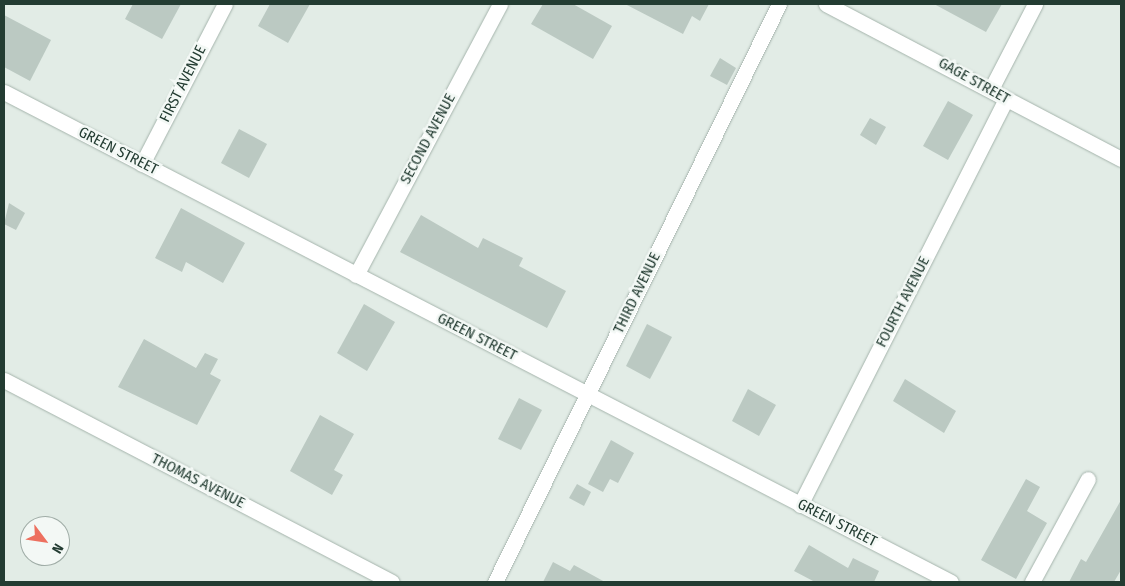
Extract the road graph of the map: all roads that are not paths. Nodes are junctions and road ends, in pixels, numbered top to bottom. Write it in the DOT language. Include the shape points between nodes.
graph roads {
  1 [pos="225,4"];
  2 [pos="500,4"];
  3 [pos="779,4"];
  4 [pos="826,4"];
  5 [pos="1035,4"];
  6 [pos="991,89"];
  7 [pos="4,92"];
  8 [pos="1006,100"];
  9 [pos="1121,159"];
  10 [pos="142,164"];
  11 [pos="356,275"];
  12 [pos="4,380"];
  13 [pos="587,394"];
  14 [pos="1088,479"];
  15 [pos="800,504"];
  16 [pos="392,582"];
  17 [pos="495,582"];
  18 [pos="951,582"];
  19 [pos="1032,582"];
  1 -- 10 [label="street, FIRST AVENUE"];
  2 -- 11 [label="street, SECOND AVENUE"];
  3 -- 13 [label="street, THIRD AVENUE"];
  4 -- 6 [label="street, GAGE STREET"];
  5 -- 6 [label="street"];
  6 -- 8 [label="street, GAGE STREET"];
  7 -- 10 [label="street, GREEN STREET"];
  8 -- 9 [label="street, GAGE STREET"];
  8 -- 15 [label="street, FOURTH AVENUE"];
  10 -- 11 [label="street, GREEN STREET"];
  11 -- 13 [label="street, GREEN STREET"];
  12 -- 16 [label="street, THOMAS AVENUE"];
  13 -- 15 [label="street, GREEN STREET"];
  13 -- 17 [label="street, THIRD AVENUE"];
  14 -- 19 [label="street"];
  15 -- 18 [label="street, GREEN STREET"];
}
